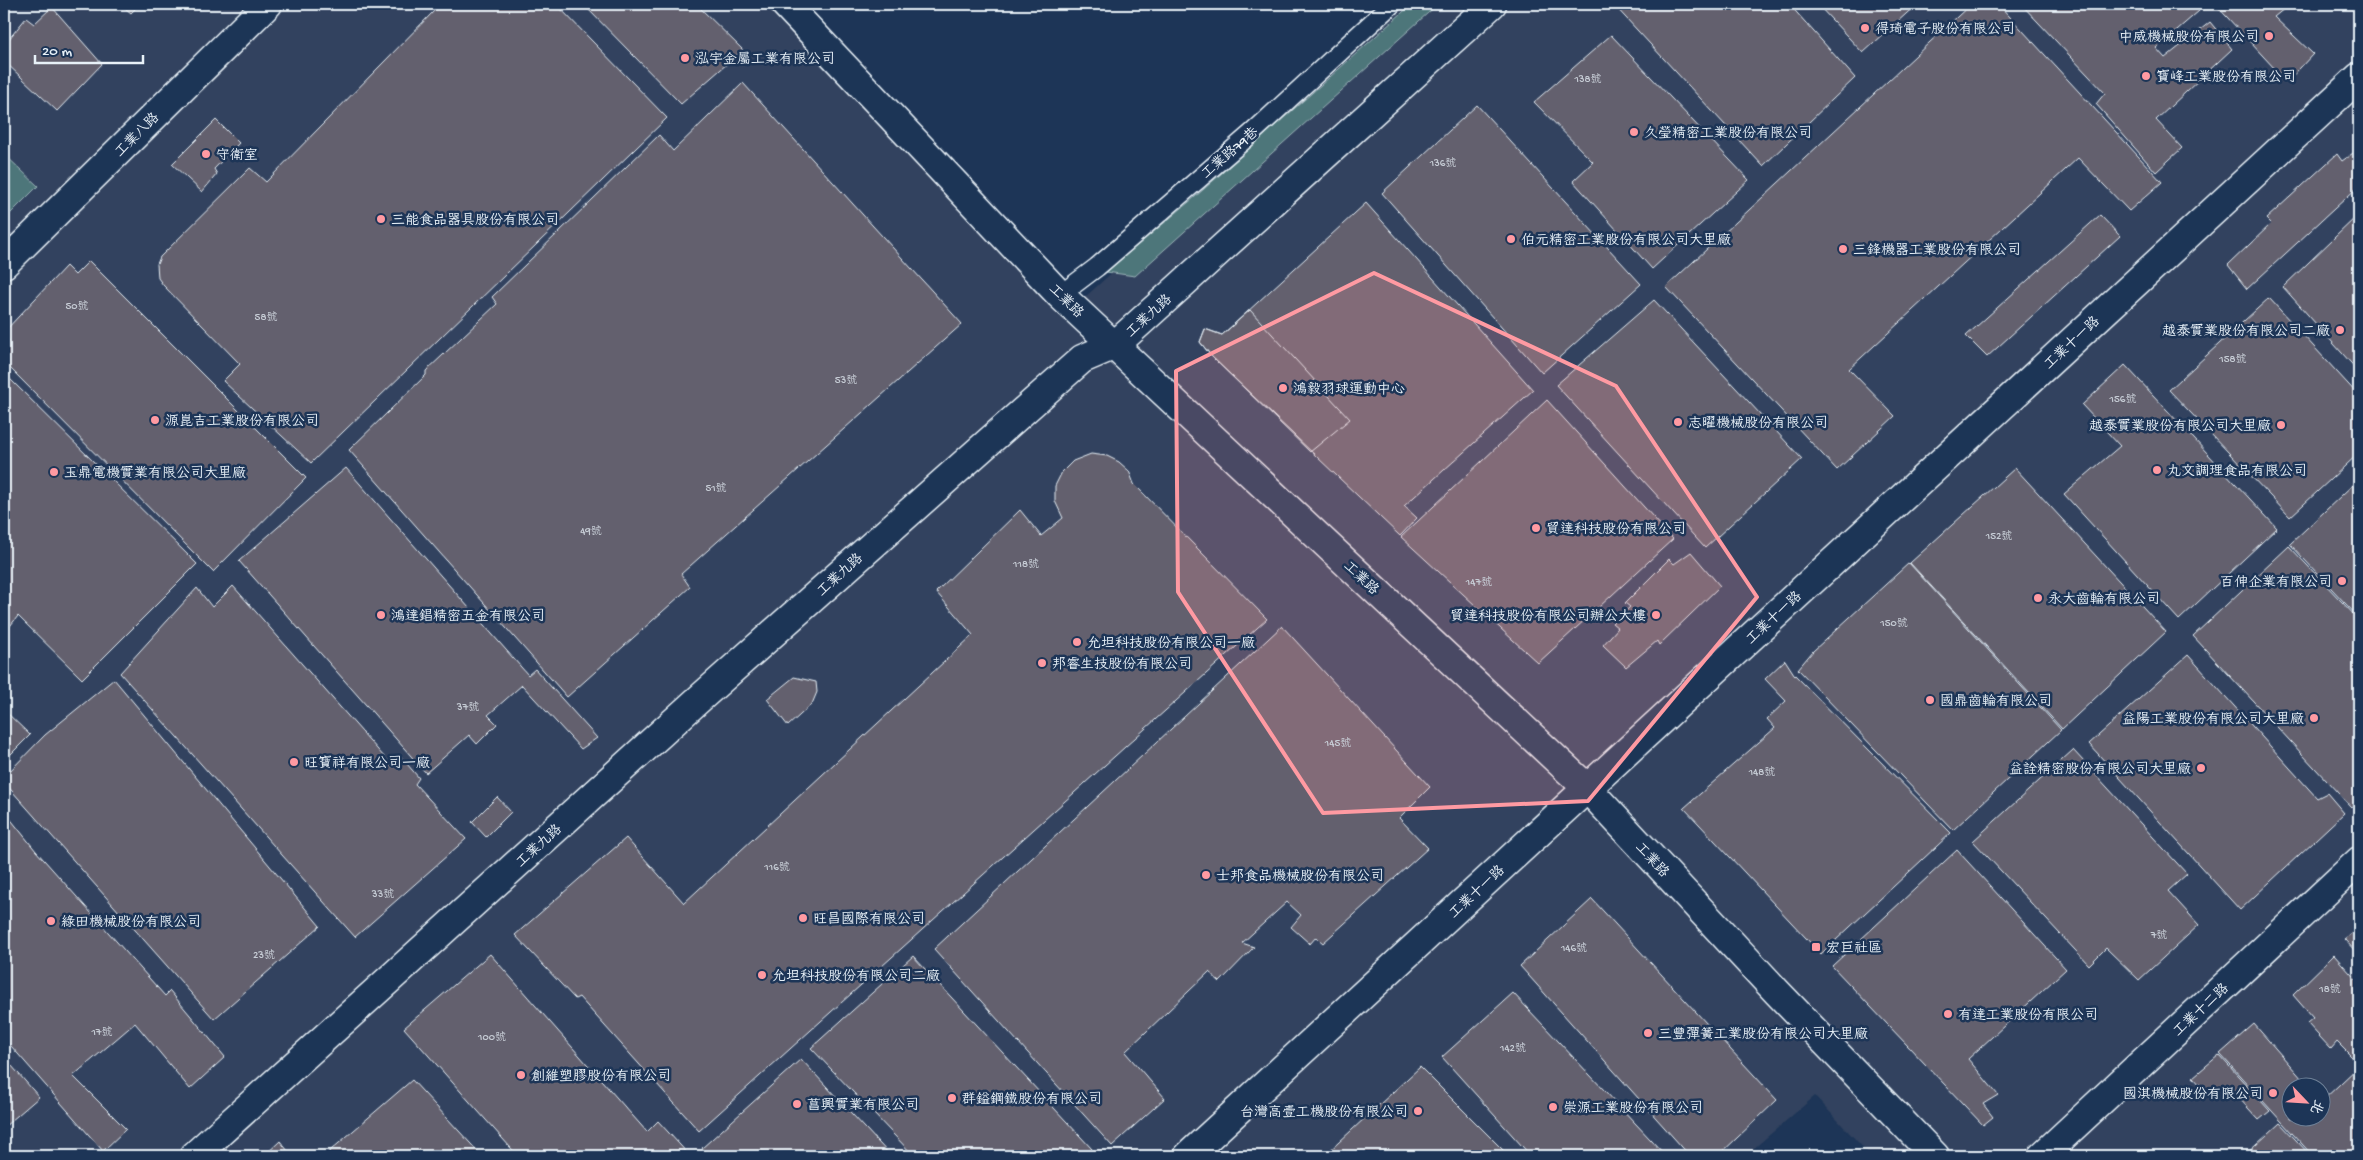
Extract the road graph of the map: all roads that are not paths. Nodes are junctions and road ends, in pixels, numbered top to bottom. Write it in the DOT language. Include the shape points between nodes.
graph roads {
  1 [pos="268,4"];
  2 [pos="785,4"];
  3 [pos="1392,4"];
  4 [pos="1492,4"];
  5 [pos="2359,78"];
  6 [pos="4,264"];
  7 [pos="1060,295"];
  8 [pos="1115,346"];
  9 [pos="1587,788"];
  10 [pos="2359,861"];
  11 [pos="194,1156"];
  12 [pos="1188,1156"];
  13 [pos="1935,1156"];
  14 [pos="2042,1156"];
  1 -- 6 [label="street, 工業八路"];
  2 -- 7 [label="street, 工業路"];
  3 -- 7 [label="lane, 工業路79巷" via="1252,133"];
  4 -- 8 [label="street, 工業九路"];
  5 -- 9 [label="street, 工業十一路"];
  7 -- 8 [label="street, 工業路"];
  8 -- 9 [label="street, 工業路"];
  8 -- 11 [label="street, 工業九路" via="1082,359 698,700"];
  9 -- 12 [label="street, 工業十一路"];
  9 -- 13 [label="street, 工業路"];
  10 -- 14 [label="street, 工業十二路"];
}
